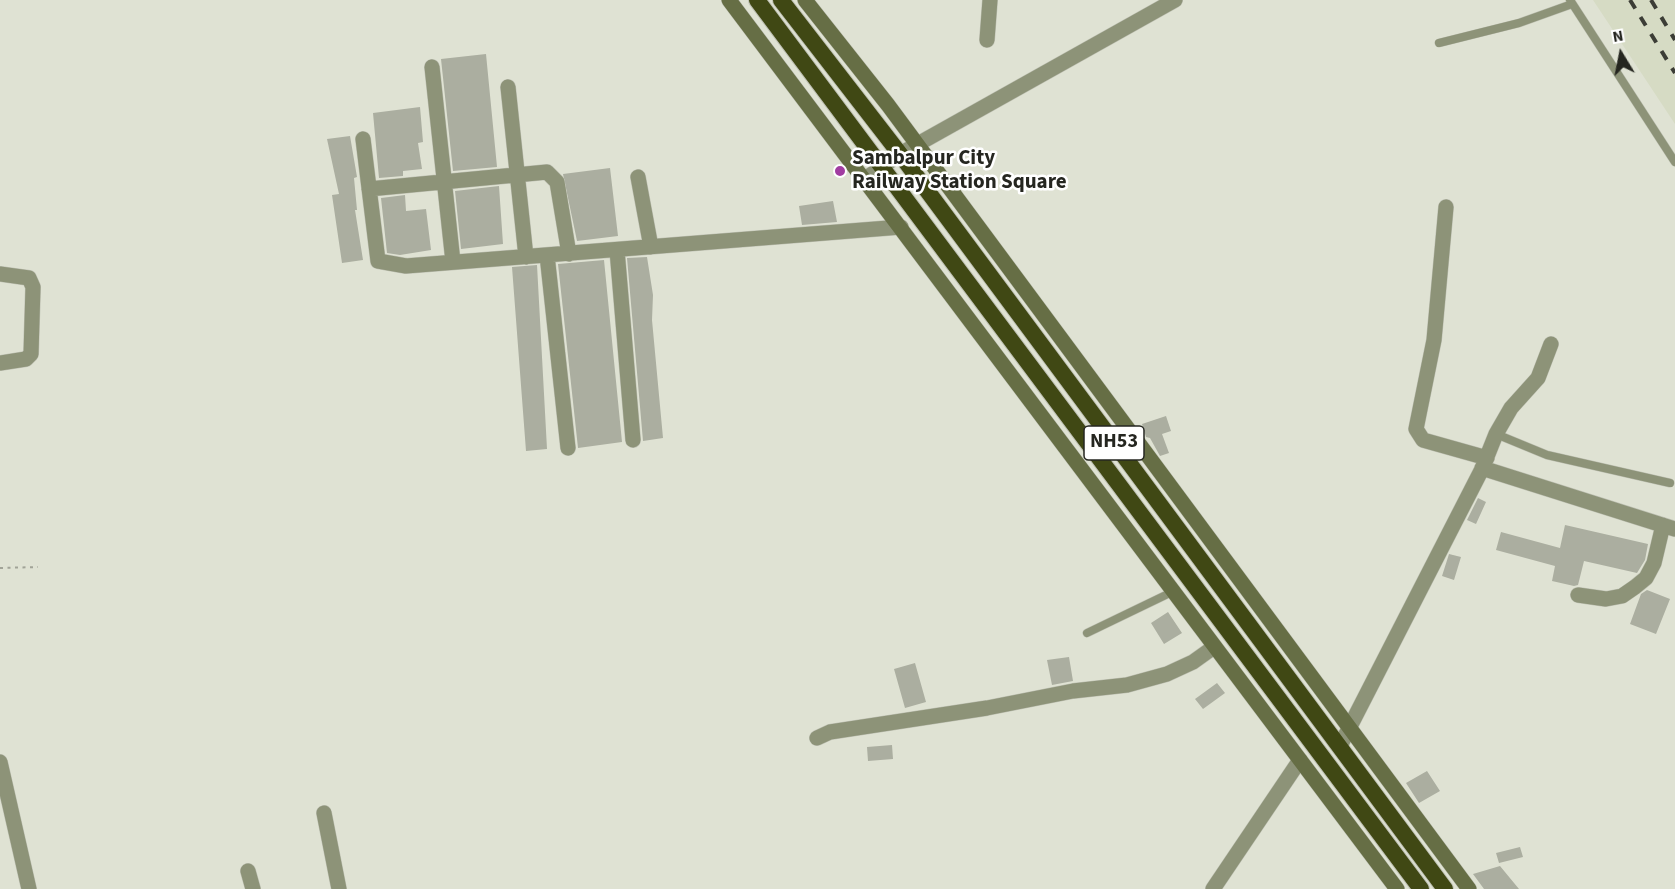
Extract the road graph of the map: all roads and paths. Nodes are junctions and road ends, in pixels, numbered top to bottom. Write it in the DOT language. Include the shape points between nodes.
graph roads {
  1 [pos="729,0"];
  2 [pos="758,0"];
  3 [pos="781,0"];
  4 [pos="805,0"];
  5 [pos="990,0"];
  6 [pos="1175,0"];
  7 [pos="1571,2"];
  8 [pos="987,40"];
  9 [pos="1439,43"];
  10 [pos="432,67"];
  11 [pos="508,87"];
  12 [pos="363,139"];
  13 [pos="917,145"];
  14 [pos="900,154"];
  15 [pos="1675,162"];
  16 [pos="882,167"];
  17 [pos="518,173"];
  18 [pos="638,177"];
  19 [pos="865,179"];
  20 [pos="444,182"];
  21 [pos="369,189"];
  22 [pos="1446,207"];
  23 [pos="901,227"];
  24 [pos="651,248"];
  25 [pos="617,250"];
  26 [pos="569,254"];
  27 [pos="547,255"];
  28 [pos="526,257"];
  29 [pos="453,262"];
  30 [pos="0,274"];
  31 [pos="1551,344"];
  32 [pos="0,363"];
  33 [pos="1496,434"];
  34 [pos="633,440"];
  35 [pos="568,448"];
  36 [pos="1484,463"];
  37 [pos="1670,483"];
  38 [pos="1669,527"];
  39 [pos="38,567"];
  40 [pos="0,568"];
  41 [pos="1172,592"];
  42 [pos="1578,595"];
  43 [pos="1087,633"];
  44 [pos="1214,647"];
  45 [pos="1350,726"];
  46 [pos="817,738"];
  47 [pos="1340,746"];
  48 [pos="1300,760"];
  49 [pos="0,762"];
  50 [pos="324,813"];
  51 [pos="248,872"];
  52 [pos="29,889"];
  53 [pos="253,889"];
  54 [pos="339,889"];
  55 [pos="1213,889"];
  56 [pos="1397,889"];
  57 [pos="1421,889"];
  58 [pos="1445,889"];
  59 [pos="1469,889"];
  1 -- 19 [label="main road"];
  2 -- 16 [label="highway, NH53"];
  3 -- 14 [label="highway, NH53"];
  4 -- 13 [label="main road"];
  5 -- 8 [label="street"];
  6 -- 13 [label="street"];
  7 -- 9 [label="lane" via="1519,23"];
  7 -- 15 [label="lane"];
  10 -- 20 [label="street"];
  11 -- 17 [label="street"];
  12 -- 21 [label="street"];
  13 -- 14 [label="street"];
  13 -- 45 [label="main road"];
  14 -- 16 [label="street"];
  14 -- 47 [label="highway, NH53"];
  16 -- 19 [label="street"];
  16 -- 57 [label="highway, NH53"];
  17 -- 20 [label="street"];
  17 -- 26 [label="street" via="547,172 557,182"];
  17 -- 28 [label="street"];
  18 -- 24 [label="street"];
  19 -- 23 [label="main road"];
  20 -- 21 [label="street"];
  20 -- 29 [label="street"];
  21 -- 29 [label="street" via="378,261 406,266"];
  22 -- 36 [label="street" via="1434,340 1416,429 1424,440"];
  23 -- 24 [label="street"];
  23 -- 41 [label="main road"];
  24 -- 25 [label="street"];
  25 -- 26 [label="street"];
  25 -- 34 [label="street"];
  26 -- 27 [label="street"];
  27 -- 28 [label="street"];
  27 -- 35 [label="street"];
  28 -- 29 [label="street"];
  30 -- 32 [label="street" via="29,278 33,287 31,354 26,359"];
  31 -- 33 [label="street" via="1538,378 1511,408"];
  33 -- 36 [label="street"];
  33 -- 37 [label="lane" via="1547,455"];
  36 -- 38 [label="street"];
  36 -- 45 [label="street"];
  38 -- 42 [label="street" via="1646,578 1635,587 1622,596 1606,599"];
  39 -- 40 [label="path"];
  41 -- 43 [label="lane"];
  41 -- 44 [label="main road"];
  44 -- 46 [label="street" via="1167,674 1127,685 830,732"];
  44 -- 48 [label="main road"];
  45 -- 47 [label="street"];
  45 -- 59 [label="main road"];
  47 -- 58 [label="highway, NH53"];
  48 -- 55 [label="street"];
  48 -- 56 [label="main road"];
  49 -- 52 [label="street"];
  50 -- 54 [label="street"];
  51 -- 53 [label="street"];
}
